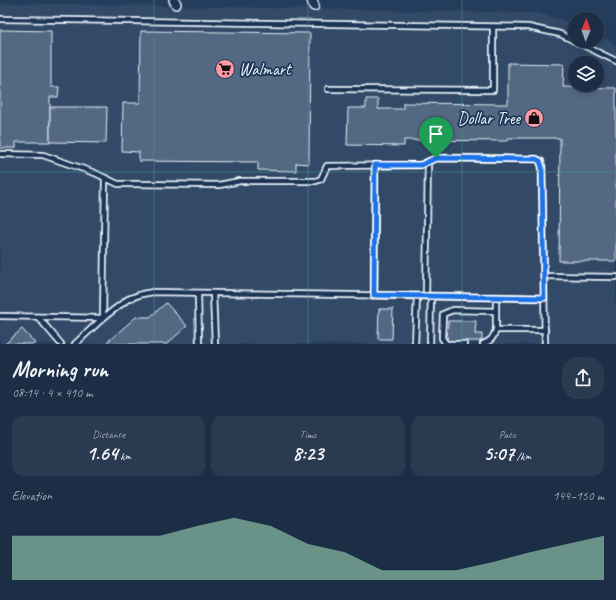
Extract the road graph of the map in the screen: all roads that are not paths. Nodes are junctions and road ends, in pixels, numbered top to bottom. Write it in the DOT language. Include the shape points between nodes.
graph roads {
  1 [pos="0,19"];
  2 [pos="493,27"];
  3 [pos="616,61"];
  4 [pos="328,89"];
  5 [pos="0,154"];
  6 [pos="428,162"];
  7 [pos="375,165"];
  8 [pos="104,178"];
  9 [pos="544,276"];
  10 [pos="616,277"];
  11 [pos="198,293"];
  12 [pos="213,293"];
  13 [pos="374,295"];
  14 [pos="416,296"];
  15 [pos="428,296"];
  16 [pos="496,297"];
  17 [pos="544,298"];
  18 [pos="496,311"];
  19 [pos="0,316"];
  20 [pos="38,317"];
  21 [pos="103,318"];
  22 [pos="496,330"];
  23 [pos="545,330"];
  24 [pos="61,344"];
  25 [pos="75,344"];
  26 [pos="199,344"];
  27 [pos="215,344"];
  28 [pos="415,344"];
  29 [pos="430,344"];
  30 [pos="464,344"];
  31 [pos="482,344"];
  32 [pos="545,344"];
  1 -- 2 [label="lane"];
  2 -- 3 [label="lane" via="528,27 560,34"];
  2 -- 4 [label="lane" via="493,90"];
  5 -- 8 [label="lane" via="43,155"];
  6 -- 7 [label="lane" via="421,165"];
  6 -- 9 [label="lane" via="436,158 540,161"];
  6 -- 15 [label="lane"];
  7 -- 8 [label="lane" via="327,166 321,179 316,181 240,181 218,185 118,184"];
  7 -- 13 [label="lane"];
  8 -- 21 [label="lane"];
  9 -- 10 [label="lane"];
  9 -- 17 [label="lane"];
  11 -- 12 [label="lane"];
  11 -- 21 [label="lane" via="142,294 128,299"];
  11 -- 26 [label="lane"];
  12 -- 13 [label="lane"];
  12 -- 27 [label="lane"];
  13 -- 14 [label="lane"];
  14 -- 15 [label="lane"];
  14 -- 28 [label="lane"];
  15 -- 16 [label="lane"];
  15 -- 29 [label="lane"];
  16 -- 17 [label="lane"];
  16 -- 18 [label="lane"];
  17 -- 23 [label="lane"];
  18 -- 22 [label="lane"];
  18 -- 30 [label="lane" via="453,310 443,314 442,338 446,344"];
  19 -- 20 [label="lane"];
  20 -- 21 [label="lane"];
  20 -- 24 [label="lane"];
  21 -- 25 [label="lane"];
  22 -- 23 [label="lane"];
  22 -- 31 [label="lane" via="493,338"];
  23 -- 32 [label="lane"];
}
